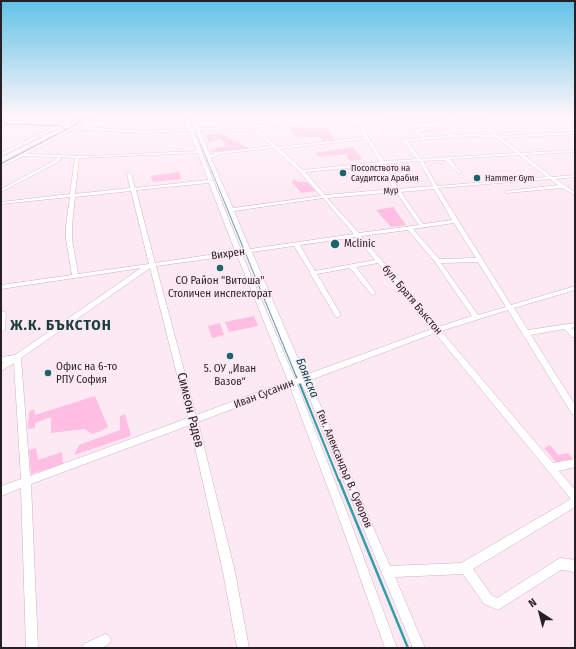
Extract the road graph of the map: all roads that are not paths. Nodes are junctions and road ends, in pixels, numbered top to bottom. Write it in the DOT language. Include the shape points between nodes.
graph roads {
  1 [pos="22,145"];
  2 [pos="28,145"];
  3 [pos="41,145"];
  4 [pos="197,145"];
  5 [pos="202,145"];
  6 [pos="274,145"];
  7 [pos="301,145"];
  8 [pos="371,145"];
  9 [pos="408,145"];
  10 [pos="510,145"];
  11 [pos="277,148"];
  12 [pos="575,151"];
  13 [pos="199,152"];
  14 [pos="520,154"];
  15 [pos="1,155"];
  16 [pos="23,155"];
  17 [pos="60,156"];
  18 [pos="77,156"];
  19 [pos="209,157"];
  20 [pos="446,158"];
  21 [pos="1,160"];
  22 [pos="420,160"];
  23 [pos="382,163"];
  24 [pos="1,166"];
  25 [pos="302,171"];
  26 [pos="459,173"];
  27 [pos="129,174"];
  28 [pos="575,176"];
  29 [pos="552,179"];
  30 [pos="211,181"];
  31 [pos="563,186"];
  32 [pos="435,187"];
  33 [pos="133,190"];
  34 [pos="397,190"];
  35 [pos="1,191"];
  36 [pos="507,192"];
  37 [pos="575,194"];
  38 [pos="72,196"];
  39 [pos="325,197"];
  40 [pos="1,203"];
  41 [pos="231,210"];
  42 [pos="456,221"];
  43 [pos="422,226"];
  44 [pos="410,228"];
  45 [pos="357,235"];
  46 [pos="296,244"];
  47 [pos="248,251"];
  48 [pos="239,252"];
  49 [pos="480,260"];
  50 [pos="379,261"];
  51 [pos="437,261"];
  52 [pos="152,265"];
  53 [pos="352,266"];
  54 [pos="312,273"];
  55 [pos="75,277"];
  56 [pos="1,287"];
  57 [pos="574,289"];
  58 [pos="373,293"];
  59 [pos="510,308"];
  60 [pos="3,314"];
  61 [pos="338,315"];
  62 [pos="477,318"];
  63 [pos="575,325"];
  64 [pos="566,327"];
  65 [pos="1,330"];
  66 [pos="436,330"];
  67 [pos="526,333"];
  68 [pos="575,335"];
  69 [pos="17,357"];
  70 [pos="1,360"];
  71 [pos="1,368"];
  72 [pos="303,379"];
  73 [pos="292,383"];
  74 [pos="575,412"];
  75 [pos="193,421"];
  76 [pos="575,463"];
  77 [pos="551,468"];
  78 [pos="26,482"];
  79 [pos="1,491"];
  80 [pos="575,497"];
  81 [pos="575,502"];
  82 [pos="465,567"];
  83 [pos="575,567"];
  84 [pos="388,572"];
  85 [pos="105,640"];
  86 [pos="32,648"];
  87 [pos="88,648"];
  88 [pos="243,648"];
  89 [pos="390,648"];
  90 [pos="419,648"];
  1 -- 15 [label="street"];
  2 -- 21 [label="main road"];
  3 -- 16 [label="street"];
  4 -- 13 [label="street, Ген. Александър В. Суворов"];
  5 -- 19 [label="street, Ген. Александър В. Суворов"];
  6 -- 11 [label="street, бул. Братя Бъкстон"];
  7 -- 11 [label="street"];
  8 -- 23 [label="street"];
  9 -- 22 [label="street"];
  10 -- 14 [label="street"];
  11 -- 19 [label="street" via="218,153"];
  11 -- 25 [label="street, бул. Братя Бъкстон"];
  12 -- 14 [label="street"];
  13 -- 18 [label="street"];
  13 -- 30 [label="street, Ген. Александър В. Суворов"];
  14 -- 20 [label="street"];
  14 -- 29 [label="street"];
  16 -- 17 [label="street"];
  16 -- 24 [label="street"];
  17 -- 18 [label="street"];
  17 -- 35 [label="street" via="55,162"];
  18 -- 38 [label="street"];
  19 -- 41 [label="street, Ген. Александър В. Суворов"];
  20 -- 22 [label="street"];
  20 -- 26 [label="street"];
  22 -- 23 [label="street"];
  22 -- 32 [label="street"];
  23 -- 25 [label="street"];
  23 -- 34 [label="street"];
  25 -- 39 [label="street, бул. Братя Бъкстон"];
  27 -- 33 [label="street, Симеон Радев"];
  28 -- 29 [label="street, Мур"];
  29 -- 31 [label="street"];
  29 -- 32 [label="street, Мур"];
  30 -- 33 [label="street"];
  30 -- 48 [label="street, Ген. Александър В. Суворов"];
  31 -- 36 [label="street"];
  31 -- 37 [label="street"];
  32 -- 34 [label="street, Мур"];
  32 -- 42 [label="street"];
  33 -- 38 [label="street"];
  33 -- 52 [label="street, Симеон Радев"];
  34 -- 39 [label="street, Мур"];
  34 -- 43 [label="street"];
  38 -- 40 [label="street"];
  38 -- 55 [label="street" via="69,239"];
  39 -- 41 [label="street, Мур"];
  39 -- 45 [label="street, бул. Братя Бъкстон"];
  41 -- 47 [label="street, Ген. Александър В. Суворов"];
  42 -- 43 [label="street, Вихрен"];
  42 -- 49 [label="street"];
  43 -- 44 [label="street, Вихрен"];
  44 -- 45 [label="street, Вихрен"];
  44 -- 51 [label="street"];
  45 -- 46 [label="street, Вихрен"];
  45 -- 50 [label="street, бул. Братя Бъкстон"];
  46 -- 47 [label="street, Вихрен"];
  46 -- 54 [label="street"];
  47 -- 48 [label="street, Вихрен"];
  47 -- 72 [label="street, Ген. Александър В. Суворов"];
  48 -- 52 [label="street, Вихрен"];
  48 -- 73 [label="street, Ген. Александър В. Суворов"];
  49 -- 51 [label="street"];
  49 -- 59 [label="street"];
  50 -- 53 [label="street"];
  50 -- 66 [label="street, бул. Братя Бъкстон"];
  51 -- 62 [label="street"];
  52 -- 55 [label="street, Вихрен"];
  52 -- 69 [label="street"];
  52 -- 75 [label="street, Симеон Радев"];
  53 -- 54 [label="street"];
  53 -- 58 [label="street"];
  54 -- 61 [label="street"];
  55 -- 56 [label="street, Вихрен"];
  57 -- 59 [label="street, Иван Сусанин"];
  59 -- 62 [label="street, Иван Сусанин"];
  59 -- 67 [label="street"];
  60 -- 65 [label="street"];
  62 -- 66 [label="street, Иван Сусанин"];
  63 -- 64 [label="street"];
  64 -- 67 [label="street"];
  64 -- 68 [label="street"];
  66 -- 72 [label="street, Иван Сусанин"];
  66 -- 77 [label="street, бул. Братя Бъкстон"];
  67 -- 74 [label="street"];
  69 -- 70 [label="street"];
  69 -- 71 [label="street"];
  69 -- 78 [label="street"];
  72 -- 73 [label="street, Иван Сусанин"];
  72 -- 84 [label="street, Ген. Александър В. Суворов"];
  73 -- 75 [label="street, Иван Сусанин"];
  73 -- 89 [label="street, Ген. Александър В. Суворов" via="343,515"];
  75 -- 78 [label="street, Иван Сусанин"];
  75 -- 88 [label="street, Симеон Радев" via="229,572"];
  76 -- 77 [label="street"];
  77 -- 80 [label="street, бул. Братя Бъкстон"];
  78 -- 79 [label="street, Иван Сусанин"];
  78 -- 86 [label="street"];
  81 -- 82 [label="street"];
  82 -- 83 [label="street" via="488,600 498,604 560,564"];
  82 -- 84 [label="street"];
  84 -- 90 [label="street, Ген. Александър В. Суворов"];
  85 -- 87 [label="street"];
}
